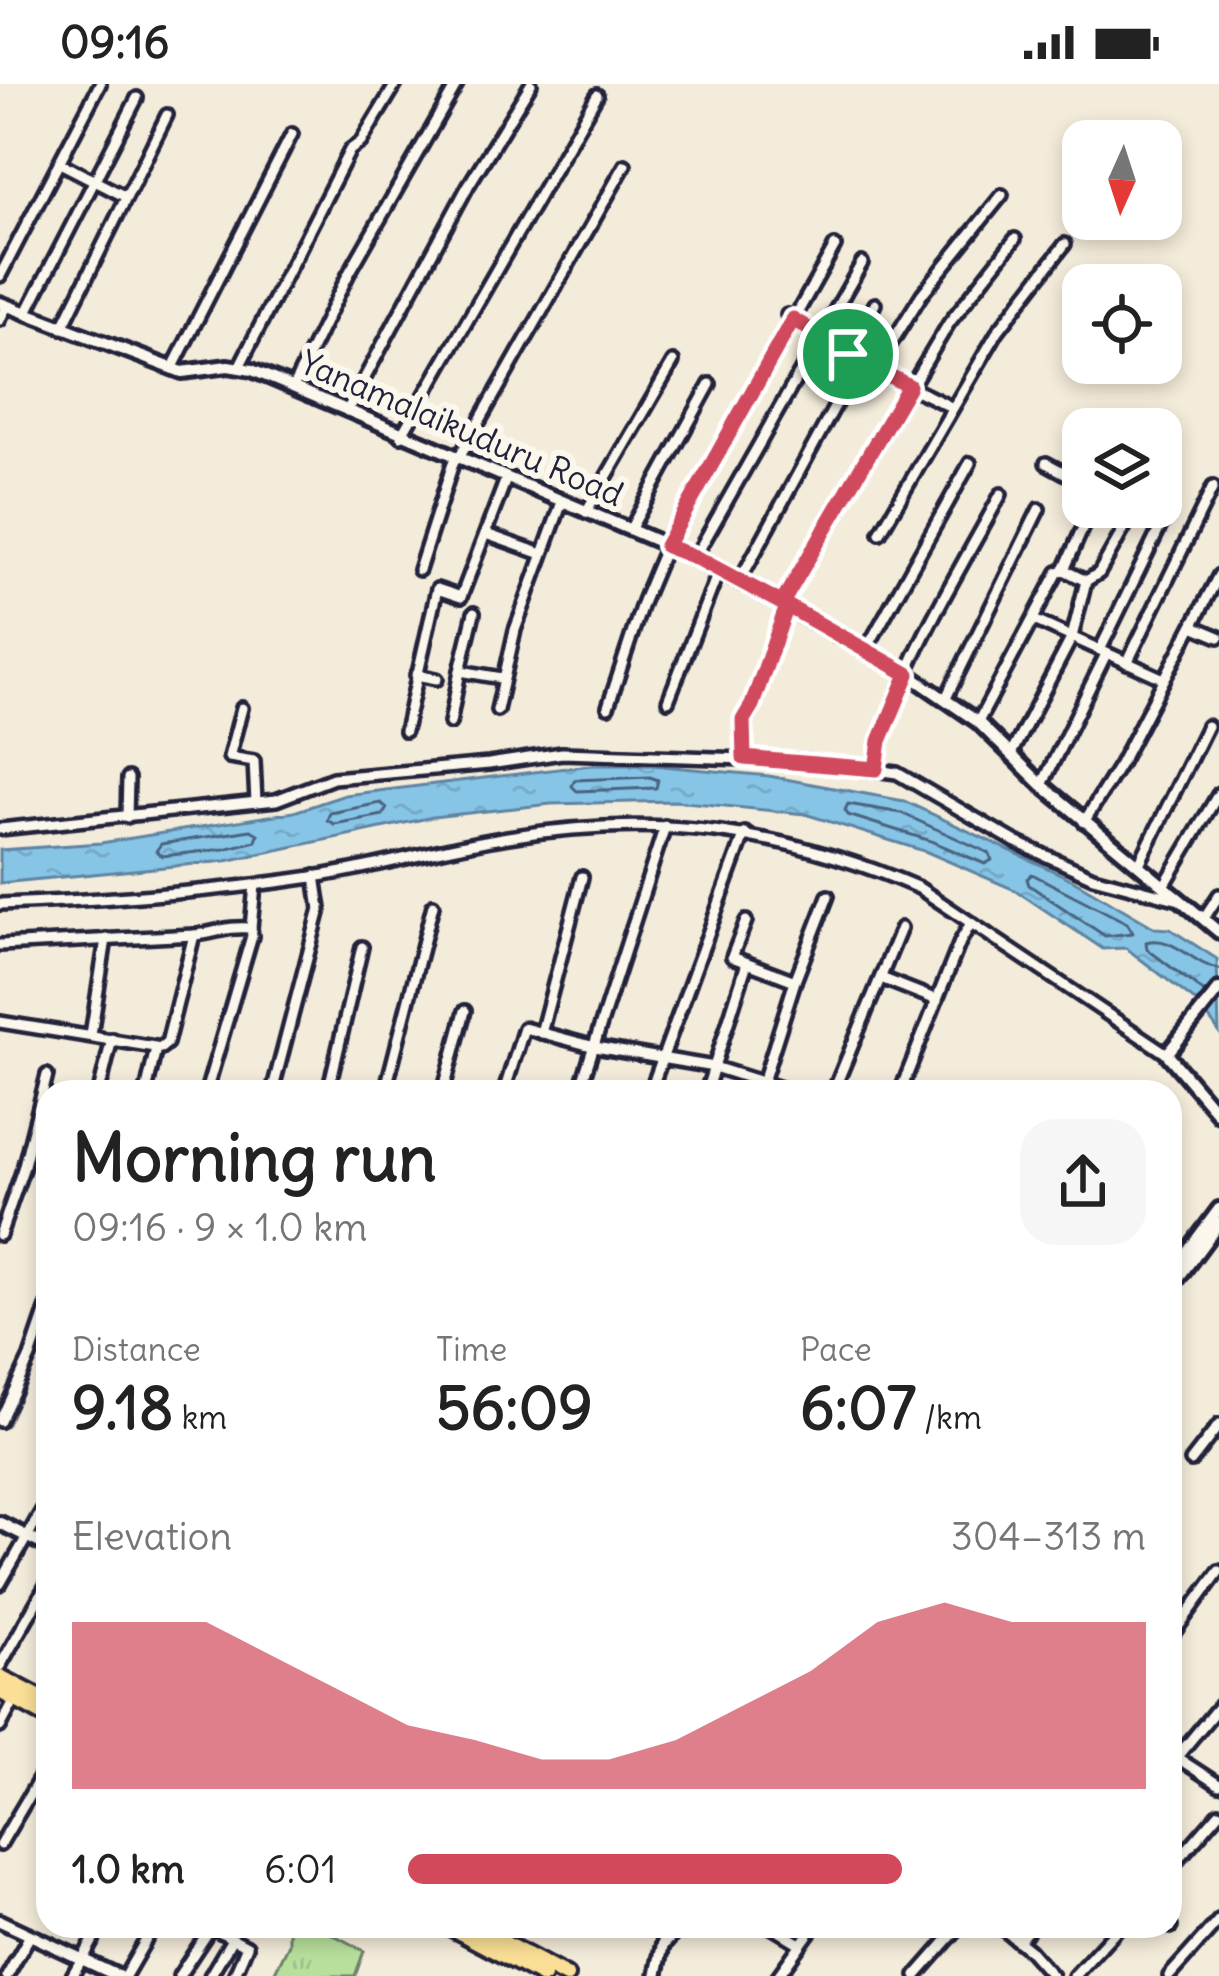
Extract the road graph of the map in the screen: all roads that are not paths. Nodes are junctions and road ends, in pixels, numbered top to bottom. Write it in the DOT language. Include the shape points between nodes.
graph roads {
  1 [pos="100,84"];
  2 [pos="396,84"];
  3 [pos="457,84"];
  4 [pos="531,84"];
  5 [pos="597,94"];
  6 [pos="137,98"];
  7 [pos="167,115"];
  8 [pos="292,134"];
  9 [pos="60,163"];
  10 [pos="625,165"];
  11 [pos="92,179"];
  12 [pos="1002,194"];
  13 [pos="126,197"];
  14 [pos="1016,239"];
  15 [pos="1065,244"];
  16 [pos="835,246"];
  17 [pos="862,263"];
  18 [pos="0,276"];
  19 [pos="875,304"];
  20 [pos="3,305"];
  21 [pos="26,314"];
  22 [pos="790,317"];
  23 [pos="0,320"];
  24 [pos="62,328"];
  25 [pos="821,337"];
  26 [pos="848,354"];
  27 [pos="673,362"];
  28 [pos="859,362"];
  29 [pos="239,367"];
  30 [pos="172,369"];
  31 [pos="874,369"];
  32 [pos="710,384"];
  33 [pos="909,386"];
  34 [pos="293,387"];
  35 [pos="951,407"];
  36 [pos="347,411"];
  37 [pos="400,436"];
  38 [pos="457,458"];
  39 [pos="970,463"];
  40 [pos="1046,463"];
  41 [pos="1062,472"];
  42 [pos="506,479"];
  43 [pos="1214,488"];
  44 [pos="1001,494"];
  45 [pos="562,502"];
  46 [pos="1039,508"];
  47 [pos="586,512"];
  48 [pos="631,528"];
  49 [pos="1083,528"];
  50 [pos="1124,528"];
  51 [pos="1160,528"];
  52 [pos="880,533"];
  53 [pos="486,534"];
  54 [pos="666,546"];
  55 [pos="542,554"];
  56 [pos="695,557"];
  57 [pos="419,570"];
  58 [pos="719,570"];
  59 [pos="1064,570"];
  60 [pos="1219,575"];
  61 [pos="1086,581"];
  62 [pos="739,582"];
  63 [pos="784,604"];
  64 [pos="474,613"];
  65 [pos="1034,620"];
  66 [pos="1193,626"];
  67 [pos="1072,637"];
  68 [pos="1219,637"];
  69 [pos="866,650"];
  70 [pos="1103,652"];
  71 [pos="1126,663"];
  72 [pos="460,671"];
  73 [pos="908,674"];
  74 [pos="416,675"];
  75 [pos="502,678"];
  76 [pos="437,679"];
  77 [pos="1164,679"];
  78 [pos="946,698"];
  79 [pos="668,701"];
  80 [pos="608,706"];
  81 [pos="242,708"];
  82 [pos="497,710"];
  83 [pos="450,722"];
  84 [pos="978,722"];
  85 [pos="1207,726"];
  86 [pos="405,731"];
  87 [pos="1012,752"];
  88 [pos="744,758"];
  89 [pos="876,769"];
  90 [pos="128,778"];
  91 [pos="1042,785"];
  92 [pos="1219,793"];
  93 [pos="256,802"];
  94 [pos="127,817"];
  95 [pos="1084,822"];
  96 [pos="665,826"];
  97 [pos="0,829"];
  98 [pos="746,833"];
  99 [pos="1138,864"];
  100 [pos="315,876"];
  101 [pos="582,877"];
  102 [pos="255,885"];
  103 [pos="1164,886"];
  104 [pos="1219,895"];
  105 [pos="828,896"];
  106 [pos="1176,898"];
  107 [pos="0,904"];
  108 [pos="433,905"];
  109 [pos="1204,918"];
  110 [pos="746,920"];
  111 [pos="971,923"];
  112 [pos="251,928"];
  113 [pos="902,928"];
  114 [pos="1219,932"];
  115 [pos="194,935"];
  116 [pos="106,940"];
  117 [pos="0,945"];
  118 [pos="362,947"];
  119 [pos="703,949"];
  120 [pos="732,957"];
  121 [pos="747,963"];
  122 [pos="881,977"];
  123 [pos="795,981"];
  124 [pos="1219,988"];
  125 [pos="937,1000"];
  126 [pos="466,1011"];
  127 [pos="0,1022"];
  128 [pos="541,1033"];
  129 [pos="91,1035"];
  130 [pos="112,1039"];
  131 [pos="595,1047"];
  132 [pos="156,1048"];
  133 [pos="1167,1054"];
  134 [pos="663,1058"];
  135 [pos="714,1067"];
  136 [pos="47,1075"];
  137 [pos="46,1080"];
  138 [pos="102,1080"];
  139 [pos="149,1080"];
  140 [pos="209,1080"];
  141 [pos="275,1080"];
  142 [pos="331,1080"];
  143 [pos="388,1080"];
  144 [pos="446,1080"];
  145 [pos="508,1080"];
  146 [pos="584,1080"];
  147 [pos="655,1080"];
  148 [pos="710,1080"];
  149 [pos="756,1080"];
  150 [pos="764,1080"];
  151 [pos="838,1080"];
  152 [pos="905,1080"];
  153 [pos="1219,1115"];
  154 [pos="36,1118"];
  155 [pos="1219,1209"];
  156 [pos="1219,1222"];
  157 [pos="0,1235"];
  158 [pos="1182,1259"];
  159 [pos="1182,1273"];
  160 [pos="36,1339"];
  161 [pos="0,1421"];
  162 [pos="1219,1425"];
  163 [pos="1191,1461"];
  164 [pos="0,1523"];
  165 [pos="36,1526"];
  166 [pos="31,1537"];
  167 [pos="36,1540"];
  168 [pos="1219,1571"];
  169 [pos="0,1584"];
  170 [pos="36,1603"];
  171 [pos="1182,1622"];
  172 [pos="0,1666"];
  173 [pos="0,1677"];
  174 [pos="0,1691"];
  175 [pos="36,1696"];
  176 [pos="15,1699"];
  177 [pos="1219,1706"];
  178 [pos="36,1710"];
  179 [pos="0,1727"];
  180 [pos="1182,1747"];
  181 [pos="1182,1764"];
  182 [pos="36,1784"];
  183 [pos="1219,1786"];
  184 [pos="1219,1813"];
  185 [pos="0,1845"];
  186 [pos="1182,1855"];
  187 [pos="1219,1920"];
  188 [pos="0,1924"];
  189 [pos="94,1938"];
  190 [pos="145,1938"];
  191 [pos="203,1938"];
  192 [pos="471,1938"];
  193 [pos="495,1938"];
  194 [pos="668,1938"];
  195 [pos="789,1938"];
  196 [pos="805,1938"];
  197 [pos="949,1938"];
  198 [pos="1014,1938"];
  199 [pos="1021,1938"];
  200 [pos="1109,1938"];
  201 [pos="28,1939"];
  202 [pos="232,1939"];
  203 [pos="1018,1941"];
  204 [pos="800,1945"];
  205 [pos="81,1961"];
  206 [pos="7,1976"];
  207 [pos="72,1976"];
  208 [pos="118,1976"];
  209 [pos="179,1976"];
  210 [pos="210,1976"];
  211 [pos="234,1976"];
  212 [pos="543,1976"];
  213 [pos="566,1976"];
  214 [pos="656,1976"];
  215 [pos="778,1976"];
  216 [pos="916,1976"];
  217 [pos="1052,1976"];
  218 [pos="1074,1976"];
  219 [pos="1169,1976"];
  1 -- 9 [label="street"];
  2 -- 29 [label="street" via="350,150"];
  3 -- 34 [label="street"];
  4 -- 36 [label="street"];
  5 -- 37 [label="street"];
  6 -- 11 [label="street"];
  7 -- 13 [label="street"];
  8 -- 30 [label="street"];
  9 -- 11 [label="street"];
  9 -- 18 [label="street"];
  10 -- 38 [label="street"];
  11 -- 13 [label="street"];
  11 -- 21 [label="street"];
  12 -- 31 [label="street"];
  13 -- 24 [label="street"];
  14 -- 33 [label="street"];
  15 -- 35 [label="street"];
  16 -- 22 [label="street"];
  17 -- 25 [label="street"];
  19 -- 26 [label="street"];
  20 -- 21 [label="street, Yanamalaikuduru Road"];
  20 -- 23 [label="street"];
  21 -- 24 [label="street, Yanamalaikuduru Road"];
  22 -- 25 [label="street"];
  22 -- 54 [label="street"];
  24 -- 30 [label="street, Yanamalaikuduru Road"];
  25 -- 26 [label="street"];
  25 -- 56 [label="street"];
  26 -- 28 [label="street"];
  27 -- 47 [label="street"];
  28 -- 31 [label="street"];
  28 -- 62 [label="street"];
  29 -- 30 [label="street, Yanamalaikuduru Road"];
  29 -- 34 [label="street, Yanamalaikuduru Road"];
  31 -- 33 [label="street"];
  32 -- 48 [label="street"];
  33 -- 35 [label="street"];
  33 -- 63 [label="street"];
  34 -- 36 [label="street, Yanamalaikuduru Road"];
  35 -- 52 [label="street"];
  36 -- 37 [label="street, Yanamalaikuduru Road"];
  37 -- 38 [label="street, Yanamalaikuduru Road"];
  38 -- 42 [label="street, Yanamalaikuduru Road"];
  38 -- 57 [label="street"];
  39 -- 69 [label="street"];
  40 -- 41 [label="street"];
  42 -- 45 [label="street, Yanamalaikuduru Road"];
  42 -- 53 [label="street"];
  43 -- 71 [label="street"];
  44 -- 73 [label="street"];
  45 -- 47 [label="street, Yanamalaikuduru Road"];
  45 -- 55 [label="street"];
  46 -- 78 [label="street"];
  47 -- 48 [label="street, Yanamalaikuduru Road"];
  48 -- 54 [label="street, Yanamalaikuduru Road"];
  49 -- 59 [label="street"];
  50 -- 61 [label="street"];
  51 -- 70 [label="street"];
  53 -- 55 [label="street"];
  53 -- 74 [label="street" via="461,596 437,589"];
  54 -- 56 [label="street, Yanamalaikuduru Road"];
  54 -- 80 [label="street"];
  55 -- 75 [label="street"];
  56 -- 58 [label="street, Yanamalaikuduru Road"];
  58 -- 62 [label="street, Yanamalaikuduru Road"];
  58 -- 79 [label="street"];
  59 -- 61 [label="street"];
  59 -- 65 [label="street"];
  60 -- 66 [label="street"];
  61 -- 67 [label="street"];
  62 -- 63 [label="street, Yanamalaikuduru Road"];
  63 -- 69 [label="street, Yanamalaikuduru Road"];
  63 -- 88 [label="street" via="743,720"];
  64 -- 72 [label="street"];
  65 -- 67 [label="street"];
  65 -- 84 [label="street"];
  66 -- 68 [label="street"];
  66 -- 77 [label="street"];
  67 -- 70 [label="street"];
  67 -- 87 [label="street"];
  69 -- 73 [label="street, Yanamalaikuduru Road"];
  70 -- 71 [label="street"];
  70 -- 91 [label="street"];
  71 -- 77 [label="street"];
  72 -- 75 [label="street"];
  72 -- 83 [label="street"];
  73 -- 78 [label="street, Yanamalaikuduru Road"];
  73 -- 89 [label="street"];
  74 -- 76 [label="street"];
  74 -- 86 [label="street"];
  75 -- 82 [label="street"];
  77 -- 95 [label="street"];
  78 -- 84 [label="street, Yanamalaikuduru Road"];
  81 -- 93 [label="street" via="229,757 254,761"];
  84 -- 87 [label="street, Yanamalaikuduru Road"];
  85 -- 99 [label="street"];
  87 -- 91 [label="street, Yanamalaikuduru Road"];
  88 -- 89 [label="street"];
  88 -- 93 [label="street" via="562,753 333,778"];
  89 -- 106 [label="street" via="913,779 1093,878"];
  90 -- 94 [label="street"];
  91 -- 95 [label="street, Yanamalaikuduru Road"];
  92 -- 103 [label="street"];
  93 -- 94 [label="street"];
  94 -- 97 [label="street"];
  95 -- 99 [label="street, Yanamalaikuduru Road"];
  96 -- 98 [label="street"];
  96 -- 100 [label="street" via="509,837"];
  96 -- 131 [label="street"];
  98 -- 111 [label="street" via="881,872"];
  98 -- 119 [label="street"];
  99 -- 103 [label="street, Yanamalaikuduru Road"];
  100 -- 102 [label="street"];
  100 -- 141 [label="street" via="320,909"];
  101 -- 128 [label="street"];
  102 -- 107 [label="street"];
  102 -- 112 [label="street"];
  103 -- 106 [label="street, Yanamalaikuduru Road"];
  104 -- 109 [label="street"];
  105 -- 123 [label="street"];
  106 -- 109 [label="street, Yanamalaikuduru Road"];
  108 -- 143 [label="street"];
  109 -- 114 [label="street, Yanamalaikuduru Road"];
  110 -- 120 [label="street"];
  111 -- 125 [label="street"];
  111 -- 133 [label="street"];
  112 -- 115 [label="street"];
  112 -- 140 [label="street"];
  113 -- 122 [label="street"];
  115 -- 116 [label="street"];
  115 -- 132 [label="street" via="167,1042"];
  116 -- 117 [label="street"];
  116 -- 129 [label="street"];
  118 -- 142 [label="street"];
  119 -- 120 [label="street"];
  119 -- 134 [label="street"];
  120 -- 121 [label="street"];
  121 -- 123 [label="street"];
  121 -- 135 [label="street"];
  122 -- 125 [label="street"];
  122 -- 151 [label="street"];
  123 -- 150 [label="street"];
  124 -- 133 [label="street"];
  125 -- 152 [label="street"];
  126 -- 144 [label="street"];
  127 -- 129 [label="street"];
  128 -- 131 [label="street"];
  128 -- 145 [label="street" via="524,1028"];
  129 -- 130 [label="street"];
  130 -- 132 [label="street"];
  130 -- 138 [label="street"];
  131 -- 134 [label="street"];
  131 -- 146 [label="street"];
  132 -- 139 [label="street"];
  133 -- 153 [label="street"];
  134 -- 135 [label="street"];
  134 -- 147 [label="street"];
  135 -- 148 [label="street"];
  135 -- 149 [label="street"];
  136 -- 137 [label="street"];
  154 -- 157 [label="street"];
  155 -- 158 [label="street"];
  156 -- 159 [label="street"];
  160 -- 161 [label="street"];
  162 -- 163 [label="street"];
  164 -- 166 [label="street"];
  165 -- 166 [label="street"];
  166 -- 167 [label="street"];
  166 -- 169 [label="street"];
  168 -- 171 [label="street"];
  170 -- 172 [label="street"];
  173 -- 175 [label="highway"];
  174 -- 176 [label="highway"];
  176 -- 178 [label="highway"];
  176 -- 179 [label="street"];
  177 -- 180 [label="street"];
  181 -- 183 [label="street"];
  182 -- 185 [label="street"];
  184 -- 186 [label="street"];
  187 -- 219 [label="street"];
  188 -- 201 [label="street"];
  188 -- 205 [label="street"];
  189 -- 205 [label="street"];
  190 -- 208 [label="street"];
  191 -- 209 [label="street"];
  192 -- 212 [label="highway"];
  193 -- 213 [label="highway"];
  194 -- 214 [label="street"];
  195 -- 204 [label="street"];
  196 -- 204 [label="street"];
  197 -- 216 [label="street"];
  198 -- 203 [label="street"];
  199 -- 203 [label="street"];
  200 -- 218 [label="street"];
  201 -- 205 [label="street"];
  201 -- 206 [label="street"];
  202 -- 210 [label="street"];
  202 -- 211 [label="street" via="248,1948"];
  203 -- 217 [label="street"];
  204 -- 215 [label="street"];
  205 -- 207 [label="street"];
  205 -- 208 [label="street"];
}
